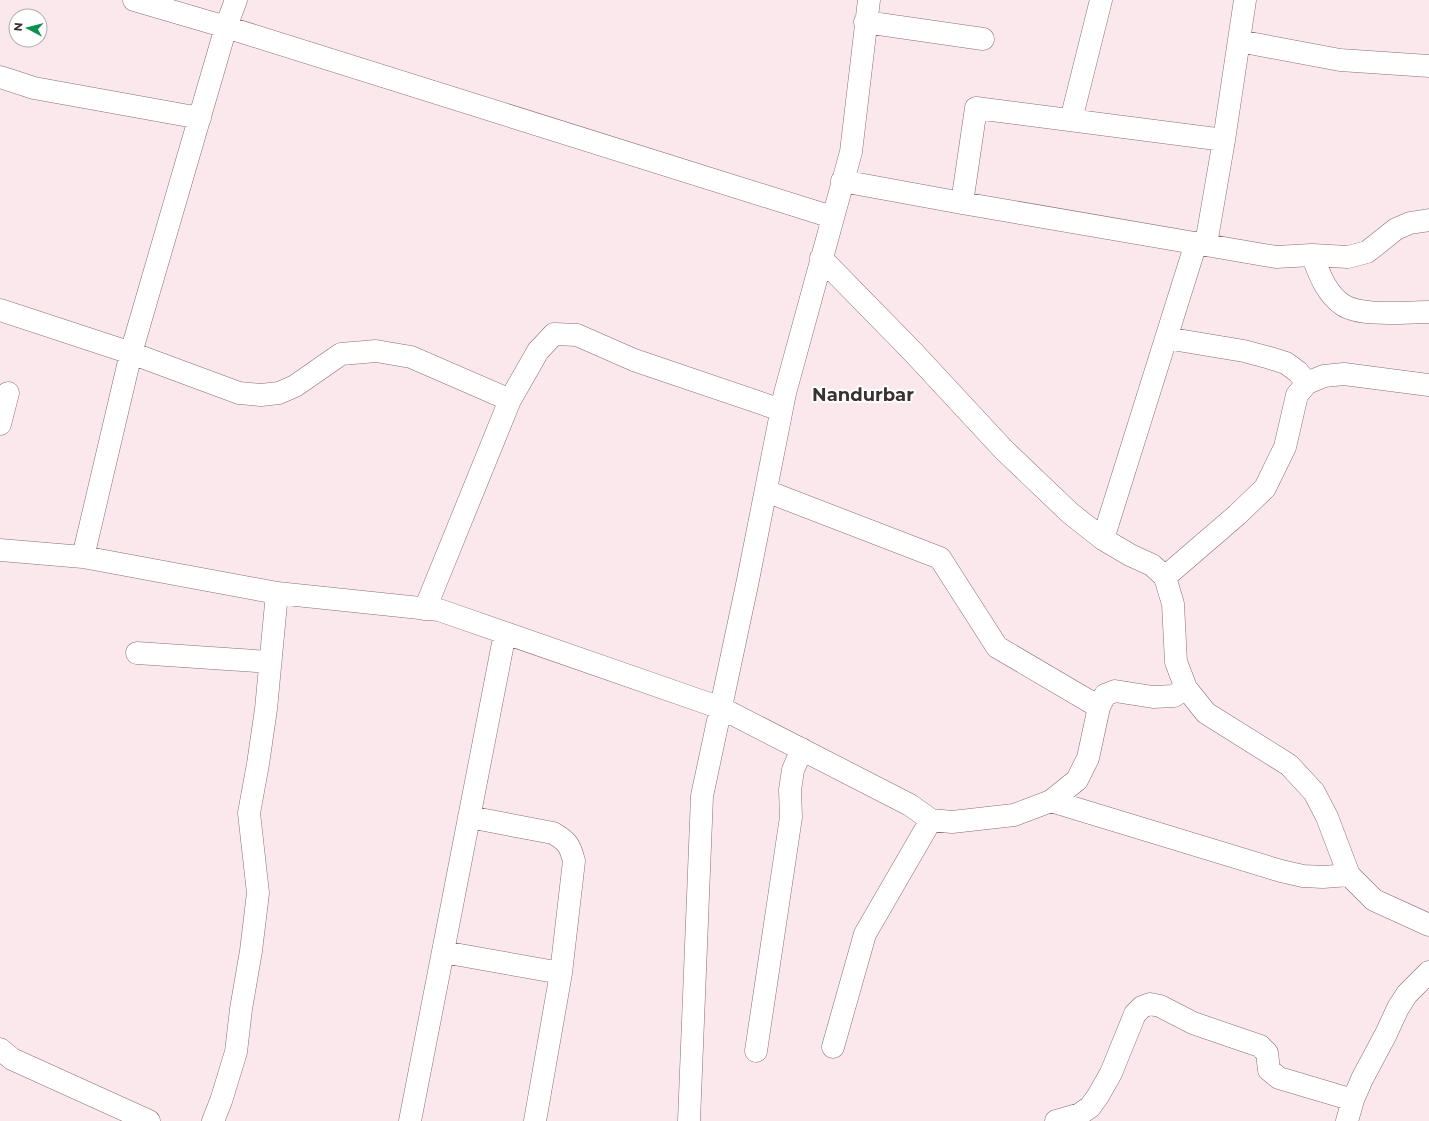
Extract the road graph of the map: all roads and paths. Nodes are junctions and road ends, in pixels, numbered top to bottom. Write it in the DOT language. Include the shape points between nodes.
graph roads {
  1 [pos="134,0"];
  2 [pos="236,0"];
  3 [pos="869,0"];
  4 [pos="1102,0"];
  5 [pos="1245,0"];
  6 [pos="865,22"];
  7 [pos="226,27"];
  8 [pos="983,39"];
  9 [pos="1239,41"];
  10 [pos="1429,66"];
  11 [pos="0,77"];
  12 [pos="200,118"];
  13 [pos="1070,120"];
  14 [pos="1224,140"];
  15 [pos="842,181"];
  16 [pos="962,203"];
  17 [pos="832,217"];
  18 [pos="1429,220"];
  19 [pos="1201,244"];
  20 [pos="1312,255"];
  21 [pos="821,258"];
  22 [pos="0,310"];
  23 [pos="1429,312"];
  24 [pos="1166,338"];
  25 [pos="132,353"];
  26 [pos="1307,383"];
  27 [pos="1429,386"];
  28 [pos="8,393"];
  29 [pos="510,400"];
  30 [pos="781,410"];
  31 [pos="0,424"];
  32 [pos="766,491"];
  33 [pos="1103,540"];
  34 [pos="0,550"];
  35 [pos="83,557"];
  36 [pos="1165,576"];
  37 [pos="277,592"];
  38 [pos="425,609"];
  39 [pos="504,633"];
  40 [pos="137,654"];
  41 [pos="270,662"];
  42 [pos="1186,688"];
  43 [pos="1099,707"];
  44 [pos="721,708"];
  45 [pos="802,749"];
  46 [pos="1051,801"];
  47 [pos="469,816"];
  48 [pos="931,820"];
  49 [pos="1349,875"];
  50 [pos="1429,925"];
  51 [pos="443,952"];
  52 [pos="562,972"];
  53 [pos="1429,972"];
  54 [pos="833,1047"];
  55 [pos="0,1049"];
  56 [pos="756,1051"];
  57 [pos="1353,1100"];
  58 [pos="149,1121"];
  59 [pos="213,1121"];
  60 [pos="410,1121"];
  61 [pos="535,1121"];
  62 [pos="689,1121"];
  63 [pos="1056,1121"];
  64 [pos="1347,1121"];
  1 -- 7 [label="street"];
  2 -- 7 [label="street"];
  3 -- 6 [label="street"];
  4 -- 13 [label="street"];
  5 -- 9 [label="street"];
  6 -- 8 [label="street"];
  6 -- 15 [label="street" via="851,152"];
  7 -- 12 [label="street"];
  7 -- 17 [label="street"];
  9 -- 10 [label="street" via="1340,60"];
  9 -- 14 [label="street"];
  11 -- 12 [label="street" via="34,88"];
  12 -- 25 [label="street"];
  13 -- 14 [label="street"];
  13 -- 16 [label="street" via="976,108"];
  14 -- 19 [label="street"];
  15 -- 16 [label="street"];
  15 -- 17 [label="street"];
  16 -- 19 [label="street"];
  17 -- 21 [label="street"];
  18 -- 20 [label="street" via="1410,223 1396,229 1367,252 1348,257"];
  19 -- 20 [label="street" via="1276,256"];
  19 -- 24 [label="street"];
  20 -- 23 [label="street" via="1329,292 1342,305 1356,311 1378,313"];
  21 -- 30 [label="street"];
  21 -- 33 [label="street" via="1004,450 1070,513"];
  22 -- 25 [label="street"];
  24 -- 26 [label="street" via="1244,351 1286,363"];
  24 -- 33 [label="street"];
  25 -- 29 [label="street" via="239,392 261,395 278,393 295,386 341,354 376,351 411,357"];
  25 -- 35 [label="street"];
  26 -- 27 [label="street" via="1324,376 1344,374"];
  26 -- 36 [label="street" via="1297,396 1285,447 1265,488"];
  28 -- 31 [label="street"];
  29 -- 30 [label="street" via="538,351 554,334 577,335 634,360"];
  29 -- 38 [label="street"];
  30 -- 32 [label="street"];
  32 -- 43 [label="street" via="940,558 997,648"];
  32 -- 44 [label="street"];
  33 -- 36 [label="street" via="1152,565"];
  34 -- 35 [label="street"];
  35 -- 37 [label="street"];
  36 -- 42 [label="street" via="1173,604 1176,662"];
  37 -- 38 [label="street"];
  37 -- 41 [label="street"];
  38 -- 39 [label="street" via="439,610"];
  39 -- 44 [label="street"];
  39 -- 47 [label="street"];
  40 -- 41 [label="street"];
  41 -- 59 [label="street" via="258,764 249,813 258,893 251,951 236,1052"];
  42 -- 43 [label="street" via="1174,696 1115,692 1105,695"];
  42 -- 49 [label="street" via="1206,713 1289,765 1314,792 1327,817"];
  43 -- 46 [label="street" via="1088,758 1077,780"];
  44 -- 45 [label="street"];
  44 -- 62 [label="street" via="702,796"];
  45 -- 48 [label="street" via="910,805"];
  45 -- 56 [label="street" via="793,770 790,790 791,817"];
  46 -- 48 [label="street" via="1014,815 952,822"];
  46 -- 49 [label="street" via="1281,871 1303,876"];
  47 -- 51 [label="street"];
  47 -- 52 [label="street" via="553,833 564,839 571,847 574,861"];
  48 -- 54 [label="street" via="865,934"];
  49 -- 50 [label="street" via="1374,900"];
  51 -- 52 [label="street"];
  51 -- 60 [label="street"];
  52 -- 61 [label="street"];
  53 -- 57 [label="street" via="1407,994 1398,1008"];
  55 -- 58 [label="street" via="12,1059"];
  57 -- 63 [label="street" via="1279,1078 1269,1070 1267,1053 1260,1046 1150,1004 1135,1014 1111,1073 1090,1107 1080,1114"];
  57 -- 64 [label="street"];
}
